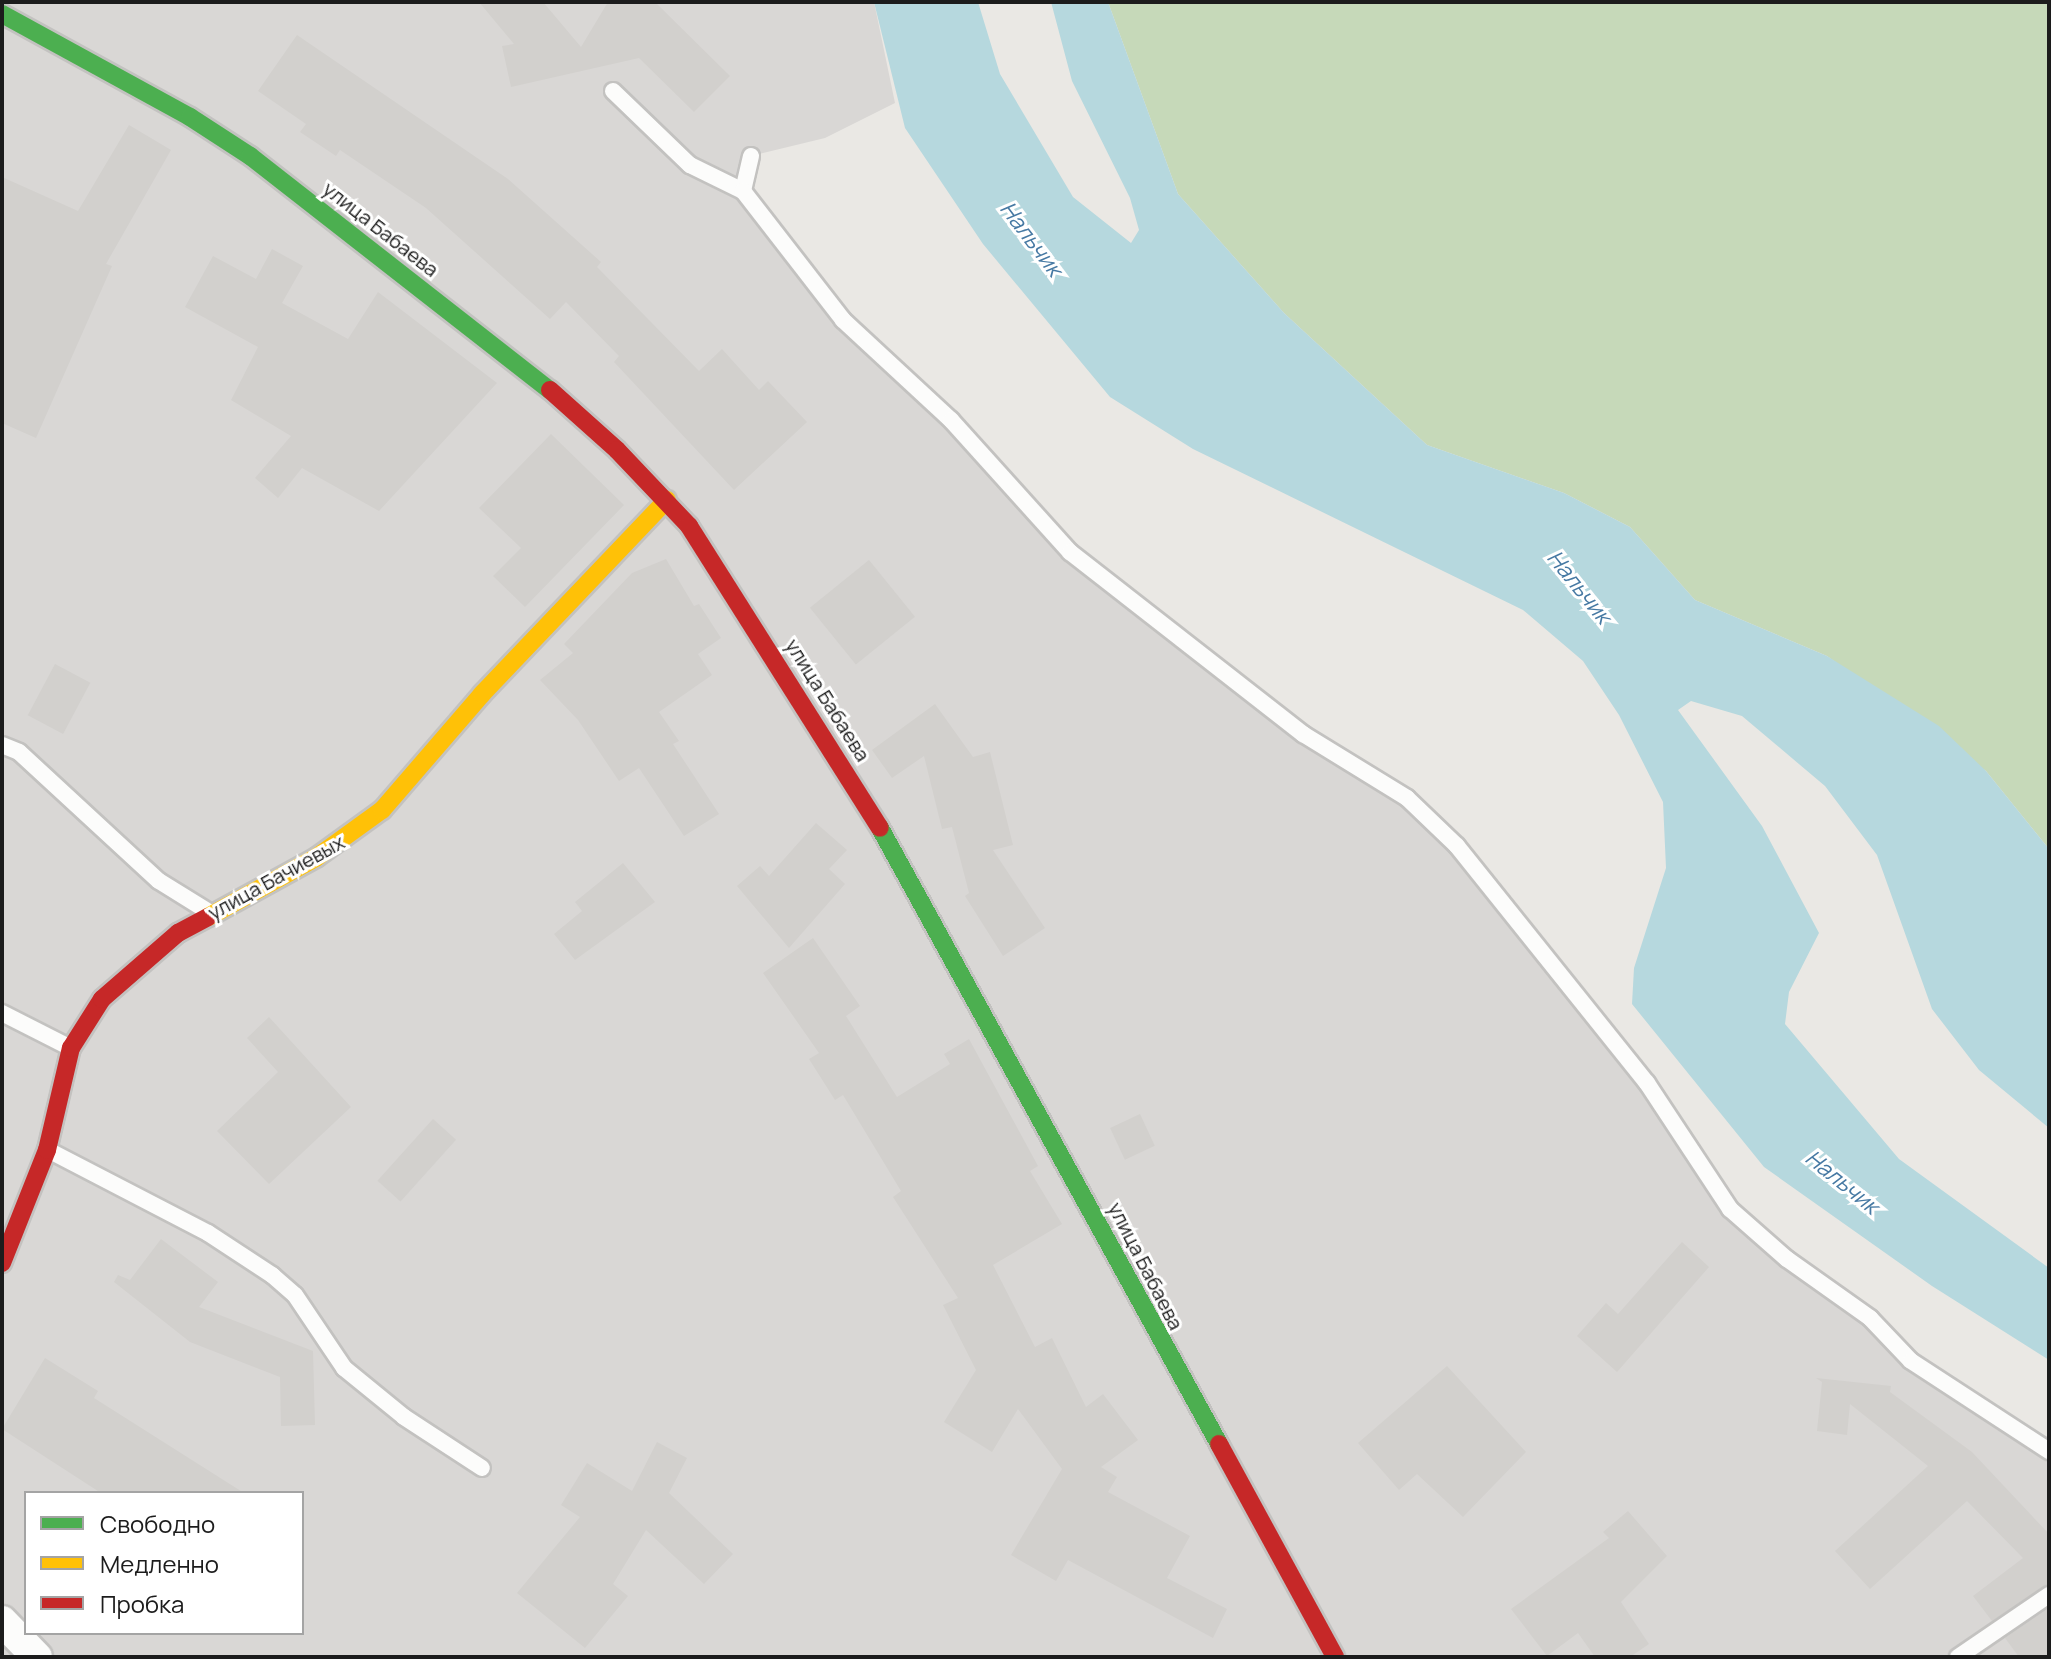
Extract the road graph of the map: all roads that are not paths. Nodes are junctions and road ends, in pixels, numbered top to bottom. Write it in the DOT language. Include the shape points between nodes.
graph roads {
  1 [pos="2,14"];
  2 [pos="613,91"];
  3 [pos="751,156"];
  4 [pos="743,191"];
  5 [pos="667,500"];
  6 [pos="2,745"];
  7 [pos="211,913"];
  8 [pos="2,1013"];
  9 [pos="71,1048"];
  10 [pos="47,1150"];
  11 [pos="2,1263"];
  12 [pos="2049,1451"];
  13 [pos="482,1468"];
  14 [pos="2049,1595"];
  15 [pos="2,1621"];
  16 [pos="37,1657"];
  17 [pos="1335,1657"];
  18 [pos="1958,1657"];
  1 -- 5 [label="street, улица Бабаева" via="190,117 250,156 528,371"];
  2 -- 4 [label="lane" via="690,165"];
  3 -- 4 [label="lane"];
  4 -- 12 [label="lane" via="843,320 951,420 1070,552 1303,734 1407,798 1457,846 1647,1083 1730,1209 1755,1234 1870,1318 1911,1361"];
  5 -- 7 [label="street, улица Бачиевых" via="482,694 382,810 317,857"];
  5 -- 17 [label="street, улица Бабаева" via="715,562 851,778"];
  6 -- 7 [label="lane" via="19,752 159,881"];
  7 -- 9 [label="street, улица Бачиевых" via="124,975"];
  8 -- 9 [label="lane"];
  9 -- 10 [label="street, улица Бачиевых"];
  10 -- 11 [label="street, улица Бачиевых"];
  10 -- 13 [label="lane" via="208,1233 272,1275 295,1295 344,1368 404,1417"];
  14 -- 18 [label="lane"];
  15 -- 16 [label="street"];
}
